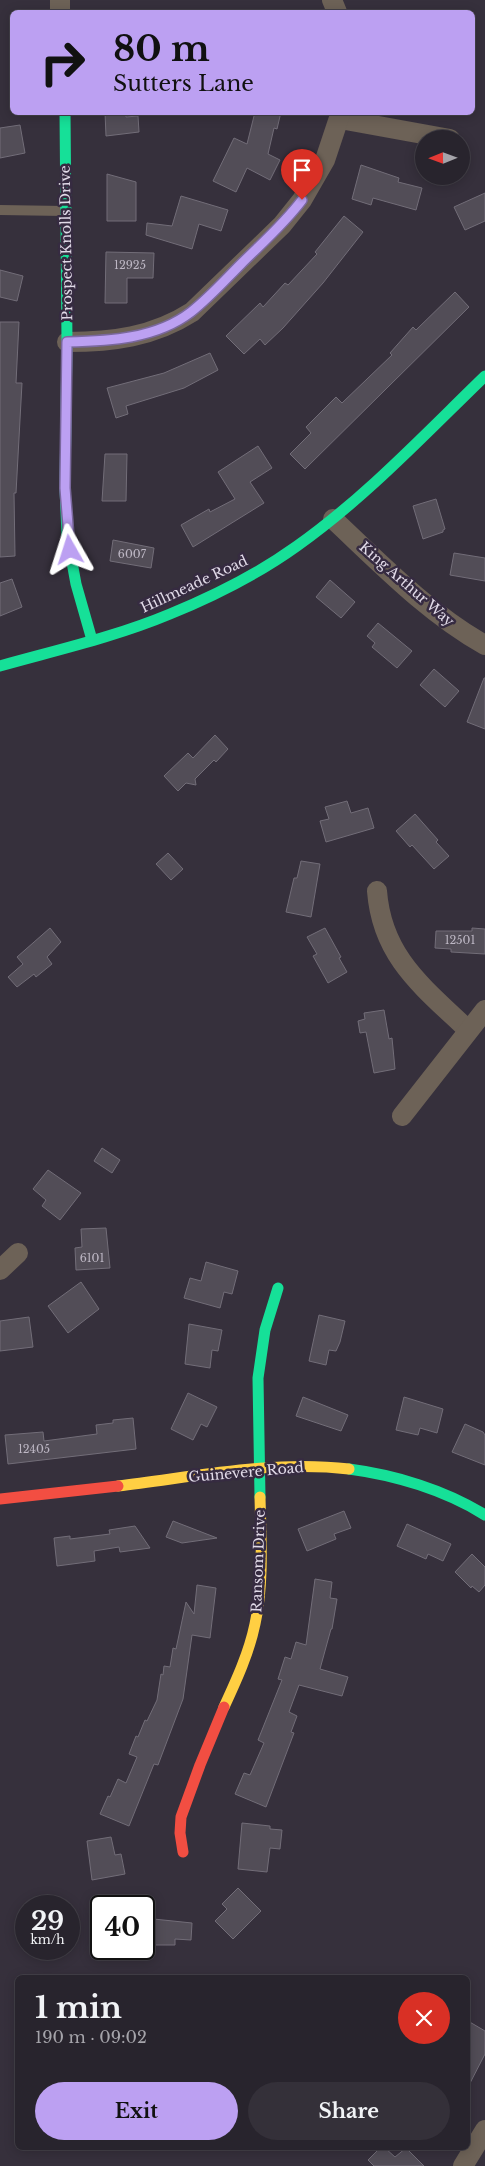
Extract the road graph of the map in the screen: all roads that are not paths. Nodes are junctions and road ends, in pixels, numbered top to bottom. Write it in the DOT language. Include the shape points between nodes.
graph roads {
  1 [pos="65,115"];
  2 [pos="340,116"];
  3 [pos="415,132"];
  4 [pos="0,210"];
  5 [pos="65,211"];
  6 [pos="67,342"];
  7 [pos="485,376"];
  8 [pos="333,519"];
  9 [pos="92,640"];
  10 [pos="485,645"];
  11 [pos="0,666"];
  12 [pos="378,891"];
  13 [pos="485,1010"];
  14 [pos="468,1030"];
  15 [pos="402,1116"];
  16 [pos="18,1254"];
  17 [pos="0,1270"];
  18 [pos="278,1288"];
  19 [pos="260,1468"];
  20 [pos="0,1499"];
  21 [pos="485,1515"];
  22 [pos="182,1852"];
  23 [pos="485,2130"];
  24 [pos="462,2166"];
  1 -- 5 [label="street, Prospect Knolls Drive"];
  2 -- 3 [label="street"];
  2 -- 6 [label="street" via="325,160 302,200 282,225 192,312 148,333 109,341"];
  4 -- 5 [label="lane"];
  5 -- 6 [label="street, Prospect Knolls Drive"];
  6 -- 9 [label="street, Prospect Knolls Drive" via="67,535 76,584"];
  7 -- 8 [label="street, Hillmeade Road"];
  8 -- 9 [label="street, Hillmeade Road" via="238,582 170,614"];
  8 -- 10 [label="street, King Arthur Way" via="435,612"];
  9 -- 11 [label="street, Hillmeade Road"];
  12 -- 14 [label="street" via="383,928 397,955 414,978"];
  13 -- 14 [label="street"];
  14 -- 15 [label="street"];
  16 -- 17 [label="street"];
  18 -- 19 [label="street, Ransom Drive" via="259,1359"];
  19 -- 20 [label="street, Guinevere Road"];
  19 -- 21 [label="street, Guinevere Road" via="320,1465 380,1472 423,1485"];
  19 -- 22 [label="street, Ransom Drive" via="260,1584 256,1618 241,1669 184,1808 180,1829"];
  23 -- 24 [label="street"];
}
